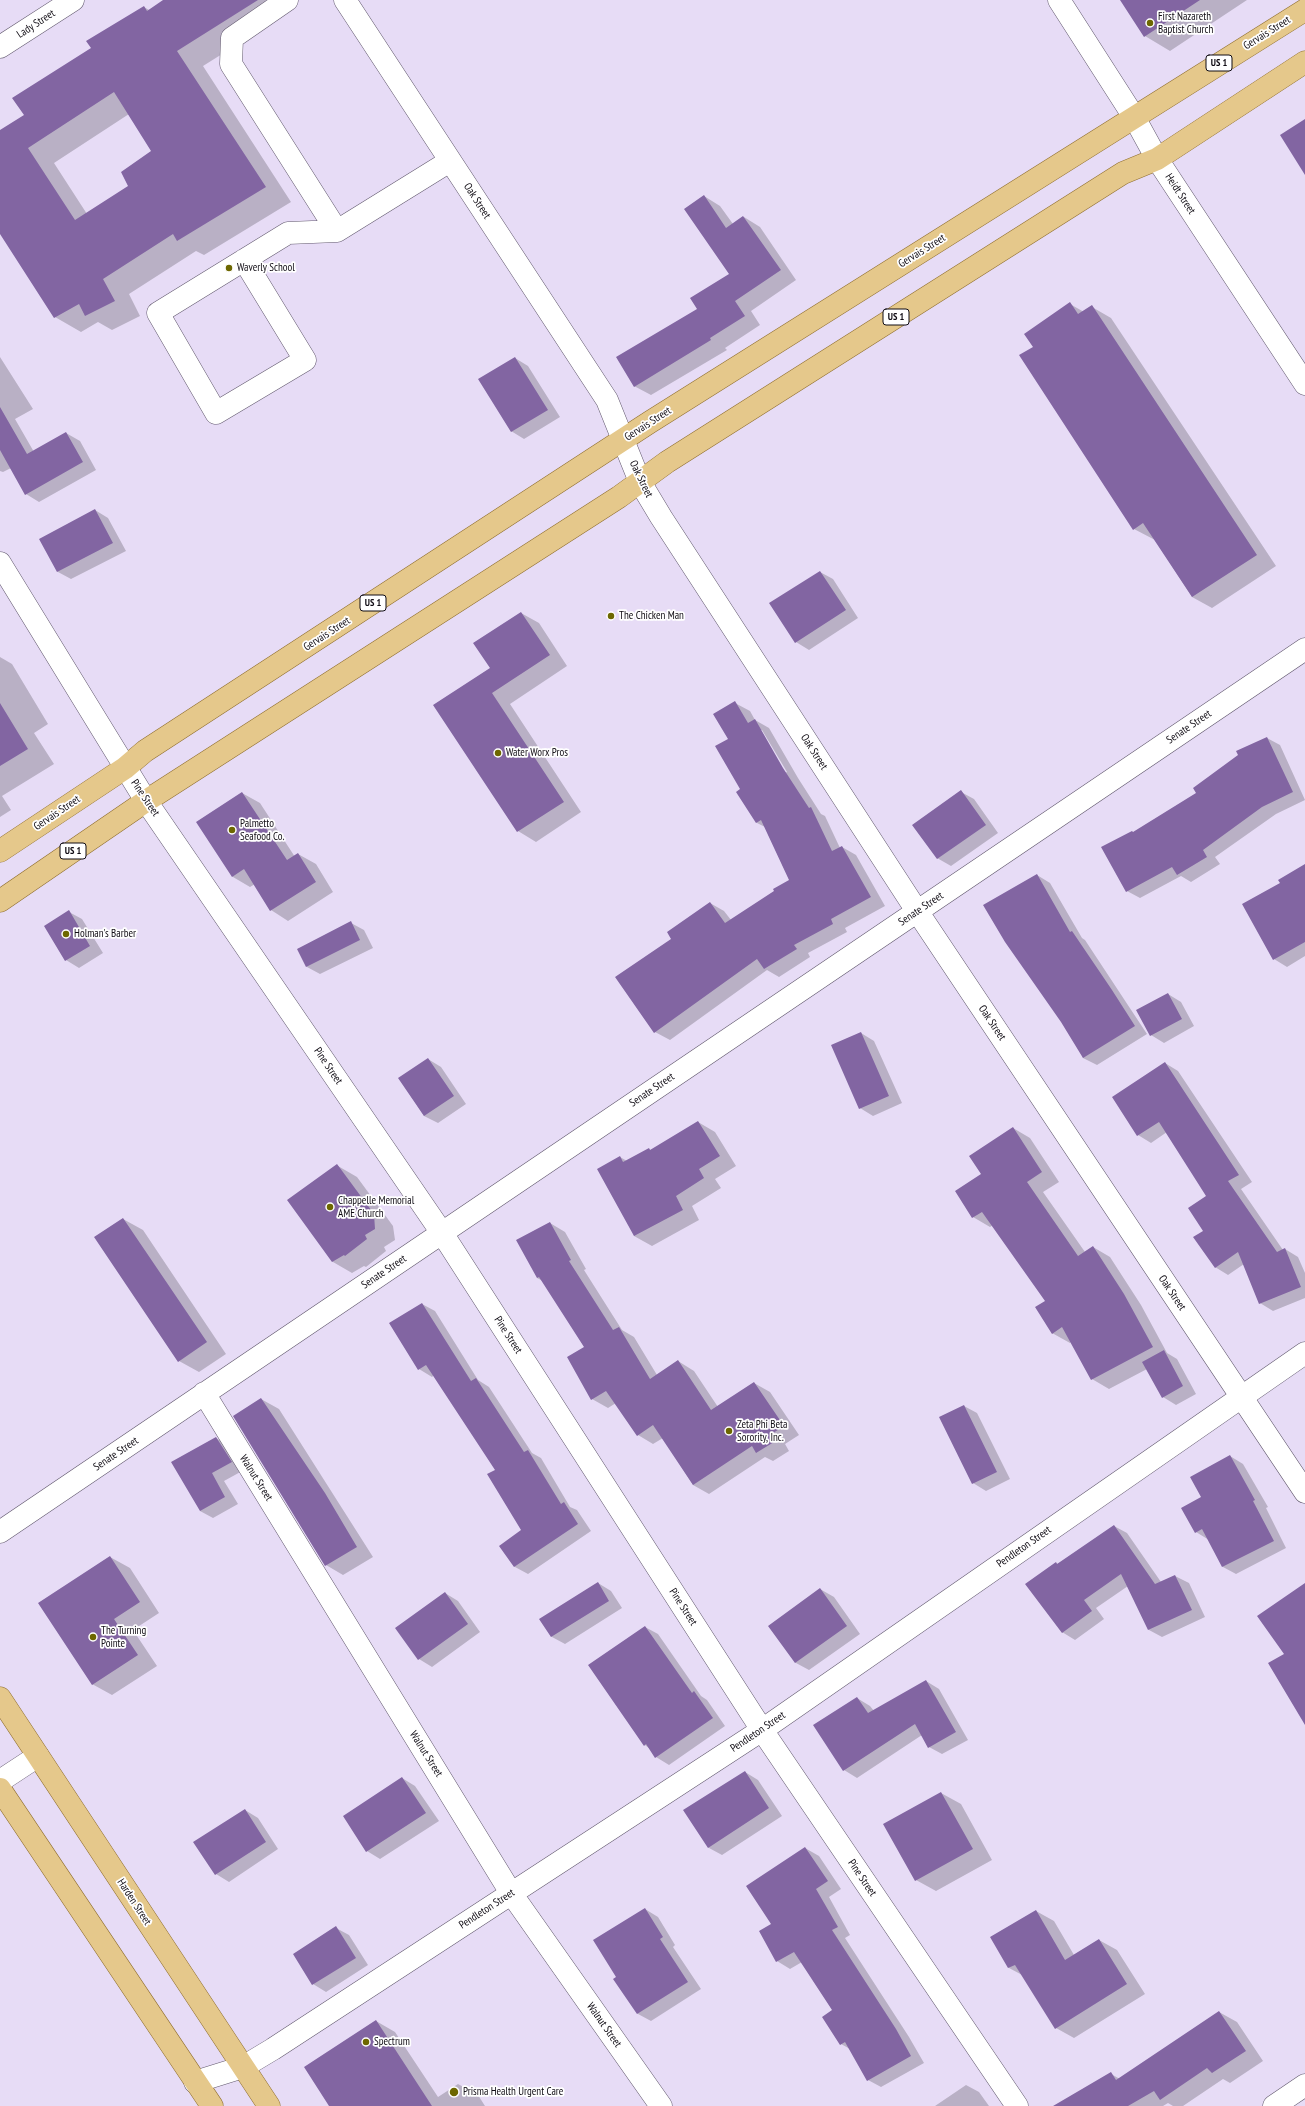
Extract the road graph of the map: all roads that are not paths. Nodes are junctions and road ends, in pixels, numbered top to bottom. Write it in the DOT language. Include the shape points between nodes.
graph roads {
  1 [pos="73,0"];
  2 [pos="287,0"];
  3 [pos="345,0"];
  4 [pos="1059,0"];
  5 [pos="1305,10"];
  6 [pos="0,47"];
  7 [pos="1305,62"];
  8 [pos="1134,118"];
  9 [pos="1157,159"];
  10 [pos="450,161"];
  11 [pos="336,231"];
  12 [pos="244,260"];
  13 [pos="1305,384"];
  14 [pos="623,440"];
  15 [pos="640,482"];
  16 [pos="0,563"];
  17 [pos="1305,649"];
  18 [pos="125,768"];
  19 [pos="146,802"];
  20 [pos="0,851"];
  21 [pos="0,900"];
  22 [pos="917,911"];
  23 [pos="442,1232"];
  24 [pos="1305,1353"];
  25 [pos="204,1393"];
  26 [pos="1240,1396"];
  27 [pos="1305,1492"];
  28 [pos="0,1532"];
  29 [pos="0,1698"];
  30 [pos="762,1730"];
  31 [pos="38,1756"];
  32 [pos="0,1781"];
  33 [pos="0,1789"];
  34 [pos="511,1893"];
  35 [pos="243,2067"];
  36 [pos="195,2082"];
  37 [pos="1305,2085"];
  38 [pos="212,2106"];
  39 [pos="269,2106"];
  40 [pos="661,2106"];
  41 [pos="1017,2106"];
  42 [pos="1274,2106"];
  1 -- 6 [label="street, Lady Street"];
  2 -- 11 [label="street" via="232,38 231,64"];
  3 -- 10 [label="street, Oak Street"];
  4 -- 8 [label="street, Heidt Street"];
  5 -- 8 [label="main road, Gervais Street / US 1"];
  7 -- 9 [label="main road, US 1"];
  8 -- 9 [label="street, Heidt Street"];
  8 -- 14 [label="main road, Gervais Street / US 1"];
  9 -- 13 [label="street, Heidt Street"];
  9 -- 15 [label="main road, US 1" via="1123,173 667,462"];
  10 -- 11 [label="street"];
  10 -- 14 [label="street, Oak Street" via="607,400"];
  11 -- 12 [label="street" via="288,233"];
  12 -- 12 [label="street" via="158,313 216,413 305,360"];
  14 -- 15 [label="street, Oak Street"];
  14 -- 18 [label="main road, Gervais Street / US 1" via="146,751"];
  15 -- 19 [label="main road, US 1"];
  15 -- 22 [label="street, Oak Street"];
  16 -- 18 [label="street, Pine Street"];
  17 -- 22 [label="street, Senate Street"];
  18 -- 19 [label="street, Pine Street"];
  18 -- 20 [label="main road, Gervais Street / US 1"];
  19 -- 21 [label="main road, US 1"];
  19 -- 23 [label="street, Pine Street"];
  22 -- 23 [label="street, Senate Street"];
  22 -- 26 [label="street, Oak Street"];
  23 -- 25 [label="street, Senate Street"];
  23 -- 30 [label="street, Pine Street"];
  24 -- 26 [label="street, Pendleton Street"];
  25 -- 28 [label="street, Senate Street"];
  25 -- 34 [label="street, Walnut Street"];
  26 -- 27 [label="street, Oak Street"];
  26 -- 30 [label="street, Pendleton Street"];
  29 -- 31 [label="main road, Harden Street"];
  30 -- 34 [label="street, Pendleton Street"];
  30 -- 41 [label="street, Pine Street"];
  31 -- 32 [label="street"];
  31 -- 35 [label="main road, Harden Street"];
  33 -- 36 [label="main road"];
  34 -- 35 [label="street, Pendleton Street"];
  34 -- 40 [label="street, Walnut Street"];
  35 -- 36 [label="street, Pendleton Street"];
  35 -- 39 [label="main road, Harden Street"];
  36 -- 38 [label="main road"];
  37 -- 42 [label="street"];
}
